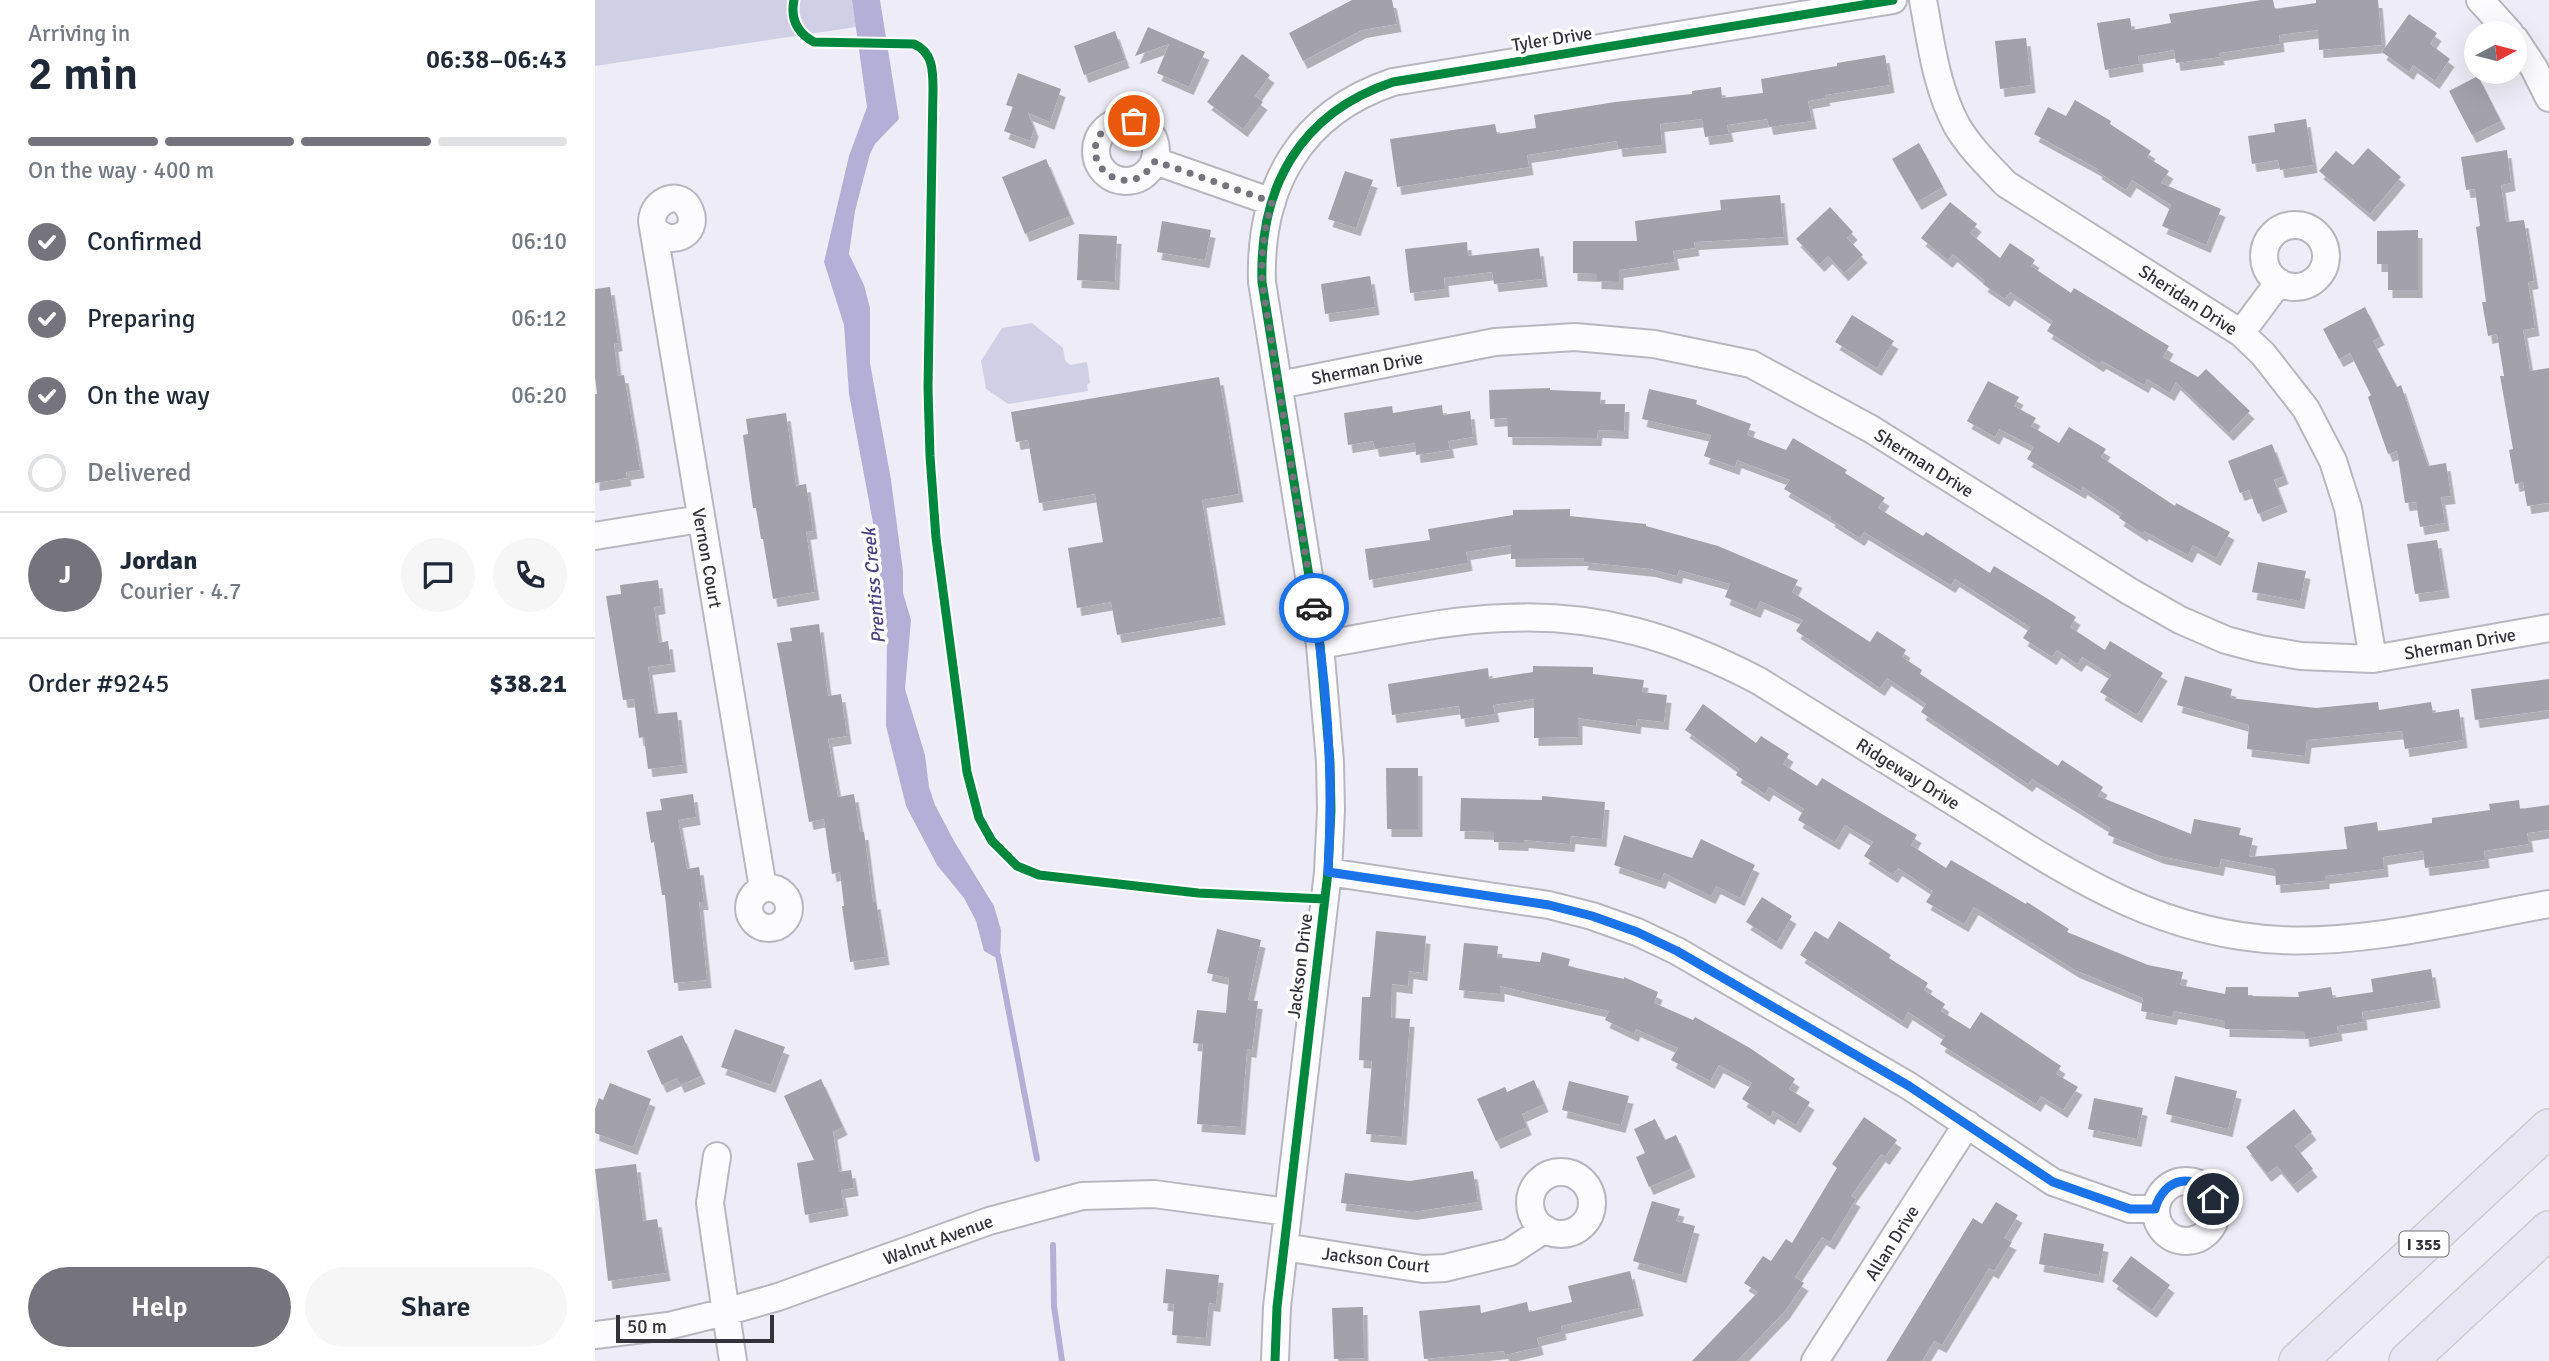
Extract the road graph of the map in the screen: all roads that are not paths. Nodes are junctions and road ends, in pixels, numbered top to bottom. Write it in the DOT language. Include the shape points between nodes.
graph roads {
  1 [pos="1893,0"];
  2 [pos="1923,0"];
  3 [pos="2480,0"];
  4 [pos="2499,21"];
  5 [pos="2527,57"];
  6 [pos="2549,99"];
  7 [pos="1155,161"];
  8 [pos="1272,202"];
  9 [pos="653,227"];
  10 [pos="2279,282"];
  11 [pos="2241,333"];
  12 [pos="1279,385"];
  13 [pos="700,519"];
  14 [pos="595,536"];
  15 [pos="2549,628"];
  16 [pos="1320,645"];
  17 [pos="2373,659"];
  18 [pos="1328,872"];
  19 [pos="763,888"];
  20 [pos="2549,904"];
  21 [pos="1967,1124"];
  22 [pos="2549,1128"];
  23 [pos="717,1156"];
  24 [pos="2155,1209"];
  25 [pos="1287,1212"];
  26 [pos="1545,1229"];
  27 [pos="2549,1230"];
  28 [pos="1284,1247"];
  29 [pos="726,1312"];
  30 [pos="595,1335"];
  31 [pos="733,1361"];
  32 [pos="1275,1361"];
  33 [pos="1815,1361"];
  34 [pos="2298,1361"];
  35 [pos="2408,1361"];
  1 -- 8 [label="street, Tyler Drive" via="1393,82 1328,114 1299,145"];
  2 -- 11 [label="street, Sheridan Drive" via="1942,91 1958,126 2006,184"];
  3 -- 4 [label="street"];
  5 -- 6 [label="street"];
  7 -- 8 [label="street"];
  8 -- 12 [label="street, Jackson Drive" via="1261,253 1262,282"];
  9 -- 13 [label="street, Vernon Court"];
  10 -- 11 [label="street"];
  11 -- 17 [label="street, Sheridan Drive" via="2306,410 2333,461 2348,508"];
  12 -- 16 [label="street, Jackson Drive"];
  12 -- 17 [label="street, Sherman Drive" via="1495,342 1538,338 1615,339 1751,363 1871,429 2180,620 2260,649"];
  13 -- 14 [label="street"];
  13 -- 19 [label="street, Vernon Court"];
  15 -- 17 [label="street, Sherman Drive"];
  16 -- 18 [label="street, Jackson Drive" via="1331,762"];
  16 -- 20 [label="street, Ridgeway Drive" via="1503,618 1567,619 1634,630 1694,649 1759,681 2123,902 2229,934 2280,940 2363,936"];
  18 -- 21 [label="street" via="1549,905 1637,932 1788,1015"];
  18 -- 25 [label="street, Jackson Drive"];
  21 -- 24 [label="street" via="2053,1182 2130,1209"];
  21 -- 33 [label="street, Allan Drive"];
  22 -- 34 [label="highway, I 355"];
  23 -- 29 [label="street" via="710,1203"];
  25 -- 28 [label="street, Jackson Drive"];
  25 -- 29 [label="street, Walnut Avenue" via="1154,1194 1081,1196 989,1221"];
  26 -- 28 [label="street, Jackson Court" via="1510,1252 1445,1268 1423,1269"];
  27 -- 35 [label="highway"];
  28 -- 32 [label="street, Jackson Drive"];
  29 -- 30 [label="street, Walnut Avenue" via="668,1326"];
  29 -- 31 [label="street"];
}
